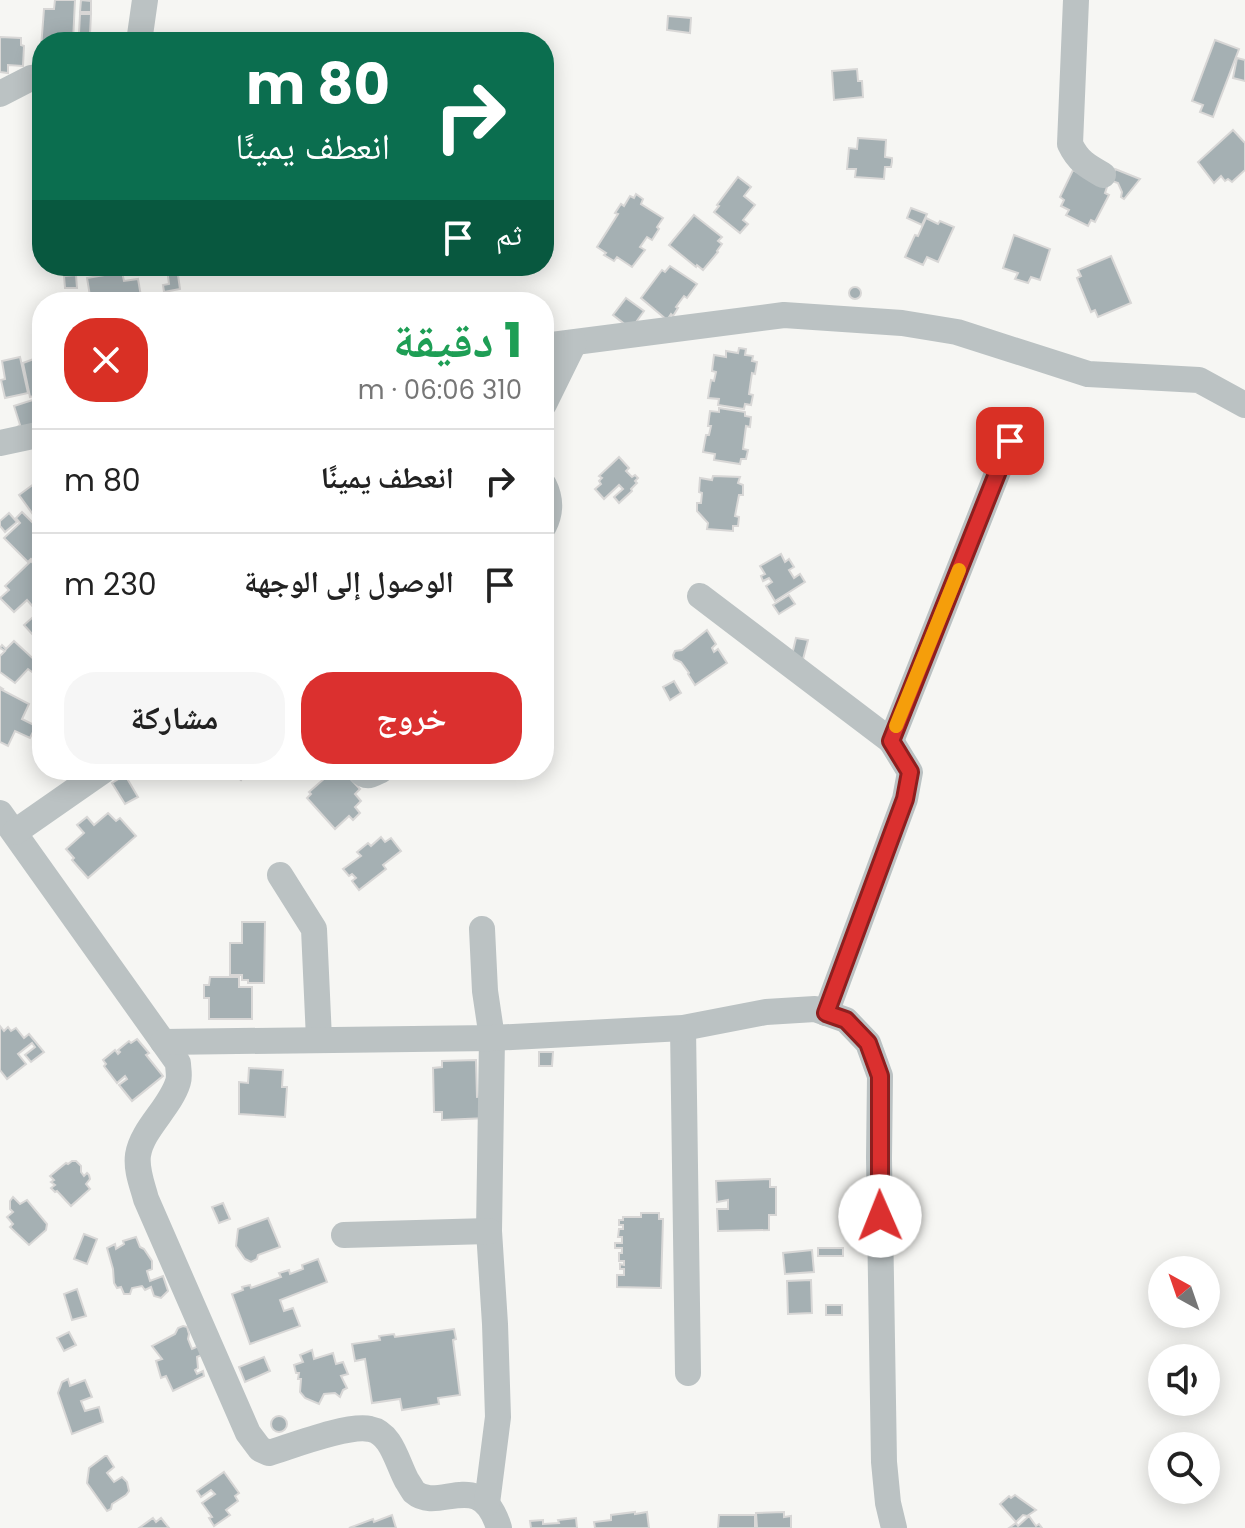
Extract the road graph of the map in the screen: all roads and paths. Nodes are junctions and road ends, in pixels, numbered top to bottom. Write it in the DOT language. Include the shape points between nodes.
graph roads {
  1 [pos="145,0"];
  2 [pos="1076,0"];
  3 [pos="140,32"];
  4 [pos="32,78"];
  5 [pos="0,94"];
  6 [pos="1103,175"];
  7 [pos="574,343"];
  8 [pos="554,345"];
  9 [pos="554,384"];
  10 [pos="1245,405"];
  11 [pos="32,436"];
  12 [pos="1010,441"];
  13 [pos="0,443"];
  14 [pos="700,596"];
  15 [pos="891,741"];
  16 [pos="86,780"];
  17 [pos="6,824"];
  18 [pos="280,875"];
  19 [pos="482,929"];
  20 [pos="826,1013"];
  21 [pos="683,1028"];
  22 [pos="492,1038"];
  23 [pos="319,1039"];
  24 [pos="163,1042"];
  25 [pos="489,1231"];
  26 [pos="344,1235"];
  27 [pos="688,1373"];
  28 [pos="487,1503"];
  29 [pos="499,1528"];
  30 [pos="894,1528"];
  1 -- 3 [label="street"];
  2 -- 6 [label="street" via="1070,144 1075,156"];
  4 -- 5 [label="street"];
  7 -- 8 [label="street"];
  7 -- 9 [label="street"];
  7 -- 10 [label="street" via="784,315 902,323 957,332 1088,374 1199,380"];
  11 -- 13 [label="street"];
  12 -- 15 [label="street"];
  14 -- 15 [label="street"];
  15 -- 20 [label="street" via="910,772 905,799"];
  16 -- 17 [label="street"];
  17 -- 24 [label="street"];
  18 -- 23 [label="street" via="314,929"];
  19 -- 22 [label="street"];
  20 -- 21 [label="street" via="766,1012"];
  20 -- 30 [label="street" via="846,1020 868,1043 880,1076 884,1462"];
  21 -- 22 [label="street"];
  21 -- 27 [label="street"];
  22 -- 23 [label="street"];
  22 -- 25 [label="street"];
  23 -- 24 [label="street"];
  24 -- 28 [label="street" via="178,1063 179,1080 144,1138 138,1173 248,1433 269,1453 338,1431 368,1428 385,1435 413,1491 427,1498 474,1495"];
  25 -- 26 [label="street"];
  25 -- 28 [label="street" via="498,1417"];
  28 -- 29 [label="street"];
}
